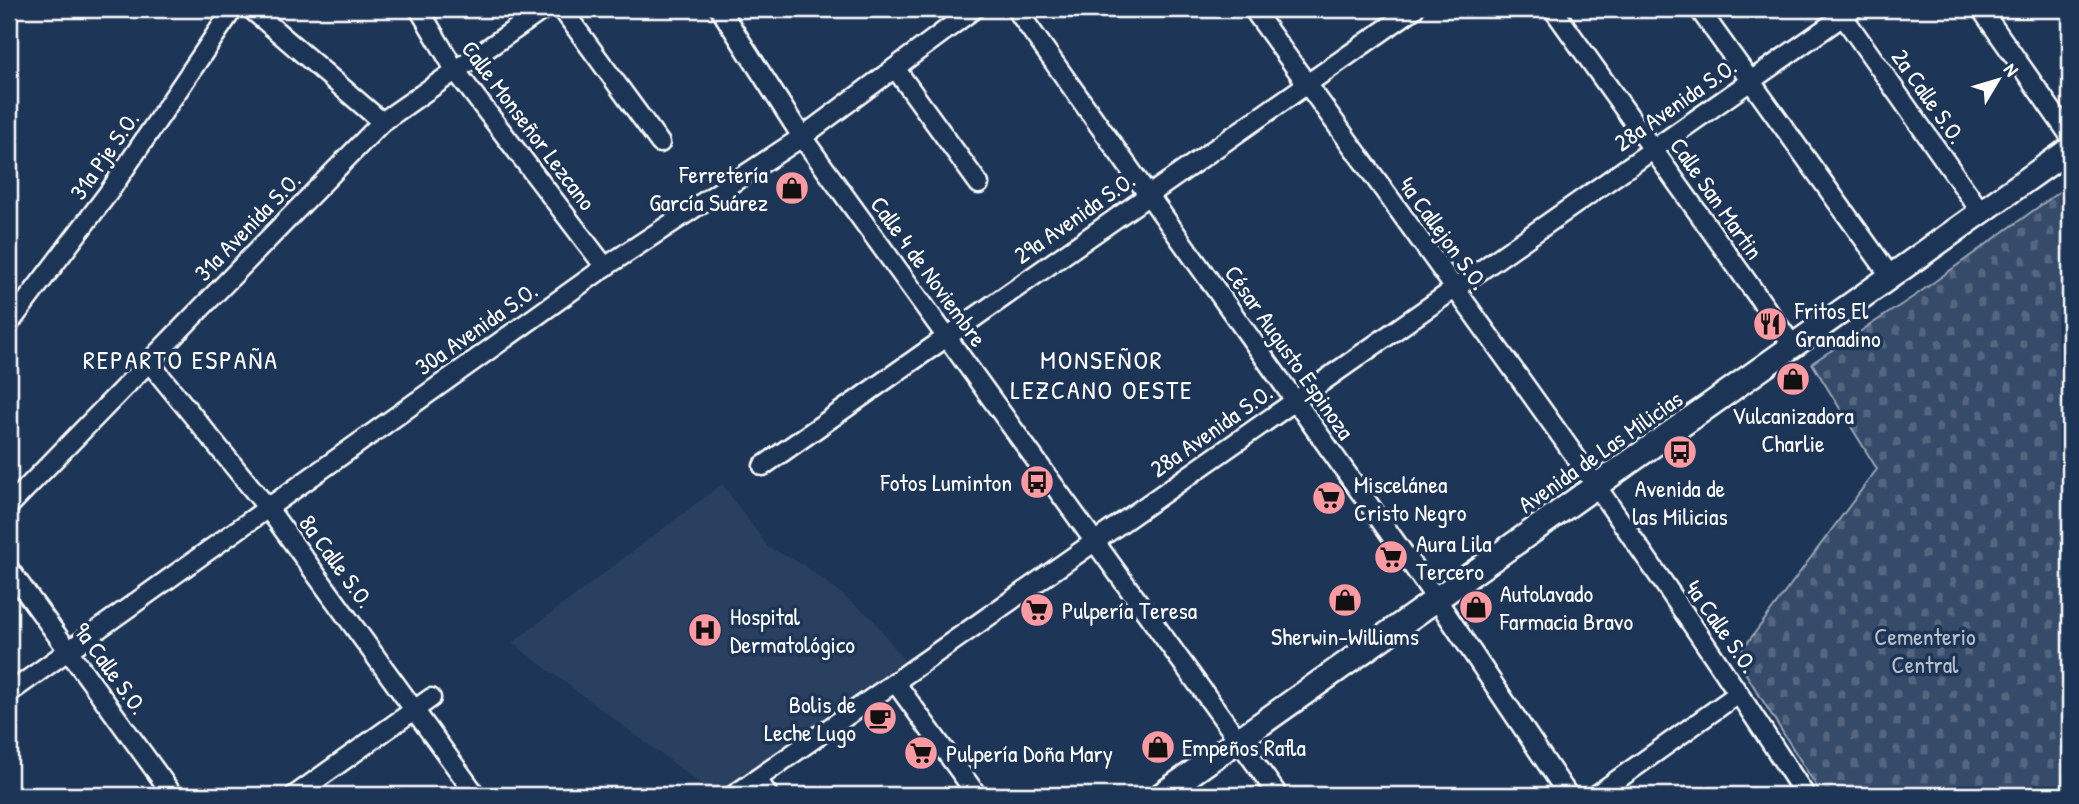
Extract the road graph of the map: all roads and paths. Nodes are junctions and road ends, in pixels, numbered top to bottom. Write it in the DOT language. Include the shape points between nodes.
graph roads {
  1 [pos="233,9"];
  2 [pos="251,9"];
  3 [pos="419,9"];
  4 [pos="544,9"];
  5 [pos="562,9"];
  6 [pos="720,9"];
  7 [pos="974,9"];
  8 [pos="1016,9"];
  9 [pos="1254,9"];
  10 [pos="1414,9"];
  11 [pos="1553,9"];
  12 [pos="1699,9"];
  13 [pos="1980,9"];
  14 [pos="1845,11"];
  15 [pos="895,68"];
  16 [pos="455,70"];
  17 [pos="1750,81"];
  18 [pos="1307,84"];
  19 [pos="382,122"];
  20 [pos="2070,136"];
  21 [pos="802,137"];
  22 [pos="660,143"];
  23 [pos="1653,149"];
  24 [pos="2070,149"];
  25 [pos="979,184"];
  26 [pos="1149,195"];
  27 [pos="1981,212"];
  28 [pos="605,267"];
  29 [pos="1891,277"];
  30 [pos="1454,289"];
  31 [pos="9,324"];
  32 [pos="947,337"];
  33 [pos="1793,346"];
  34 [pos="149,362"];
  35 [pos="1295,401"];
  36 [pos="763,466"];
  37 [pos="1595,487"];
  38 [pos="9,506"];
  39 [pos="267,507"];
  40 [pos="1095,541"];
  41 [pos="9,569"];
  42 [pos="1437,600"];
  43 [pos="69,652"];
  44 [pos="895,682"];
  45 [pos="9,693"];
  46 [pos="1739,693"];
  47 [pos="431,698"];
  48 [pos="415,710"];
  49 [pos="1239,740"];
  50 [pos="757,779"];
  51 [pos="173,795"];
  52 [pos="295,795"];
  53 [pos="476,795"];
  54 [pos="734,795"];
  55 [pos="768,795"];
  56 [pos="977,795"];
  57 [pos="1161,795"];
  58 [pos="1278,795"];
  59 [pos="1568,795"];
  60 [pos="1596,795"];
  61 [pos="1805,795"];
  1 -- 31 [label="street, 31a Pje S.O." via="109,192"];
  2 -- 19 [label="street"];
  3 -- 16 [label="street, Calle Monseñor Lezcano"];
  4 -- 16 [label="street, 31a Avenida S.O."];
  5 -- 22 [label="street"];
  6 -- 21 [label="street, Calle 4 de Noviembre"];
  7 -- 15 [label="street, 30a Avenida S.O."];
  8 -- 26 [label="street, César Augusto Espinoza"];
  9 -- 18 [label="street, 4a Callejon S.O."];
  10 -- 18 [label="street, 29a Avenida S.O."];
  11 -- 23 [label="street, Calle San Martin"];
  12 -- 17 [label="street"];
  13 -- 20 [label="street"];
  14 -- 17 [label="street, 28a Avenida S.O."];
  14 -- 27 [label="street, 2a Calle S.O."];
  15 -- 21 [label="street, 30a Avenida S.O."];
  15 -- 25 [label="street"];
  16 -- 19 [label="street, 31a Avenida S.O."];
  16 -- 28 [label="street, Calle Monseñor Lezcano"];
  17 -- 23 [label="street, 28a Avenida S.O."];
  17 -- 29 [label="street"];
  18 -- 26 [label="street, 29a Avenida S.O."];
  18 -- 30 [label="street, 4a Callejon S.O."];
  19 -- 34 [label="street, 31a Avenida S.O."];
  21 -- 28 [label="street, 30a Avenida S.O."];
  21 -- 32 [label="street, Calle 4 de Noviembre"];
  23 -- 30 [label="street, 28a Avenida S.O."];
  23 -- 33 [label="street, Calle San Martin"];
  24 -- 27 [label="main road, Avenida de Las Milicias"];
  26 -- 32 [label="street, 29a Avenida S.O."];
  26 -- 35 [label="street, César Augusto Espinoza"];
  27 -- 29 [label="main road, Avenida de Las Milicias"];
  28 -- 39 [label="street, 30a Avenida S.O."];
  29 -- 33 [label="main road, Avenida de Las Milicias"];
  30 -- 35 [label="street, 28a Avenida S.O."];
  30 -- 37 [label="street, 4a Callejon S.O."];
  32 -- 36 [label="street, 29a Avenida S.O."];
  32 -- 40 [label="street, Calle 4 de Noviembre"];
  33 -- 37 [label="main road, Avenida de Las Milicias"];
  34 -- 38 [label="street, 31a Avenida S.O."];
  34 -- 39 [label="street, 8a Calle S.O."];
  35 -- 40 [label="street, 28a Avenida S.O."];
  35 -- 42 [label="street, César Augusto Espinoza"];
  37 -- 42 [label="main road, Avenida de Las Milicias"];
  37 -- 46 [label="street, 4a Calle S.O."];
  39 -- 43 [label="street, 30a Avenida S.O."];
  39 -- 48 [label="street, 8a Calle S.O."];
  40 -- 44 [label="street, 28a Avenida S.O."];
  40 -- 49 [label="street, Calle 4 de Noviembre"];
  41 -- 43 [label="street, 9a Calle S.O."];
  42 -- 49 [label="main road, Avenida de Las Milicias"];
  42 -- 59 [label="street, César Augusto Espinoza"];
  43 -- 45 [label="street, 30a Avenida S.O."];
  43 -- 51 [label="street, 9a Calle S.O."];
  44 -- 50 [label="street, 28a Avenida S.O."];
  44 -- 56 [label="street"];
  46 -- 60 [label="street"];
  46 -- 61 [label="street, 4a Calle S.O."];
  47 -- 48 [label="street"];
  48 -- 52 [label="street"];
  48 -- 53 [label="street, 8a Calle S.O."];
  49 -- 57 [label="main road, Avenida de Las Milicias"];
  49 -- 58 [label="street, Calle 4 de Noviembre"];
  50 -- 54 [label="street, 28a Avenida S.O."];
  50 -- 55 [label="street"];
}
